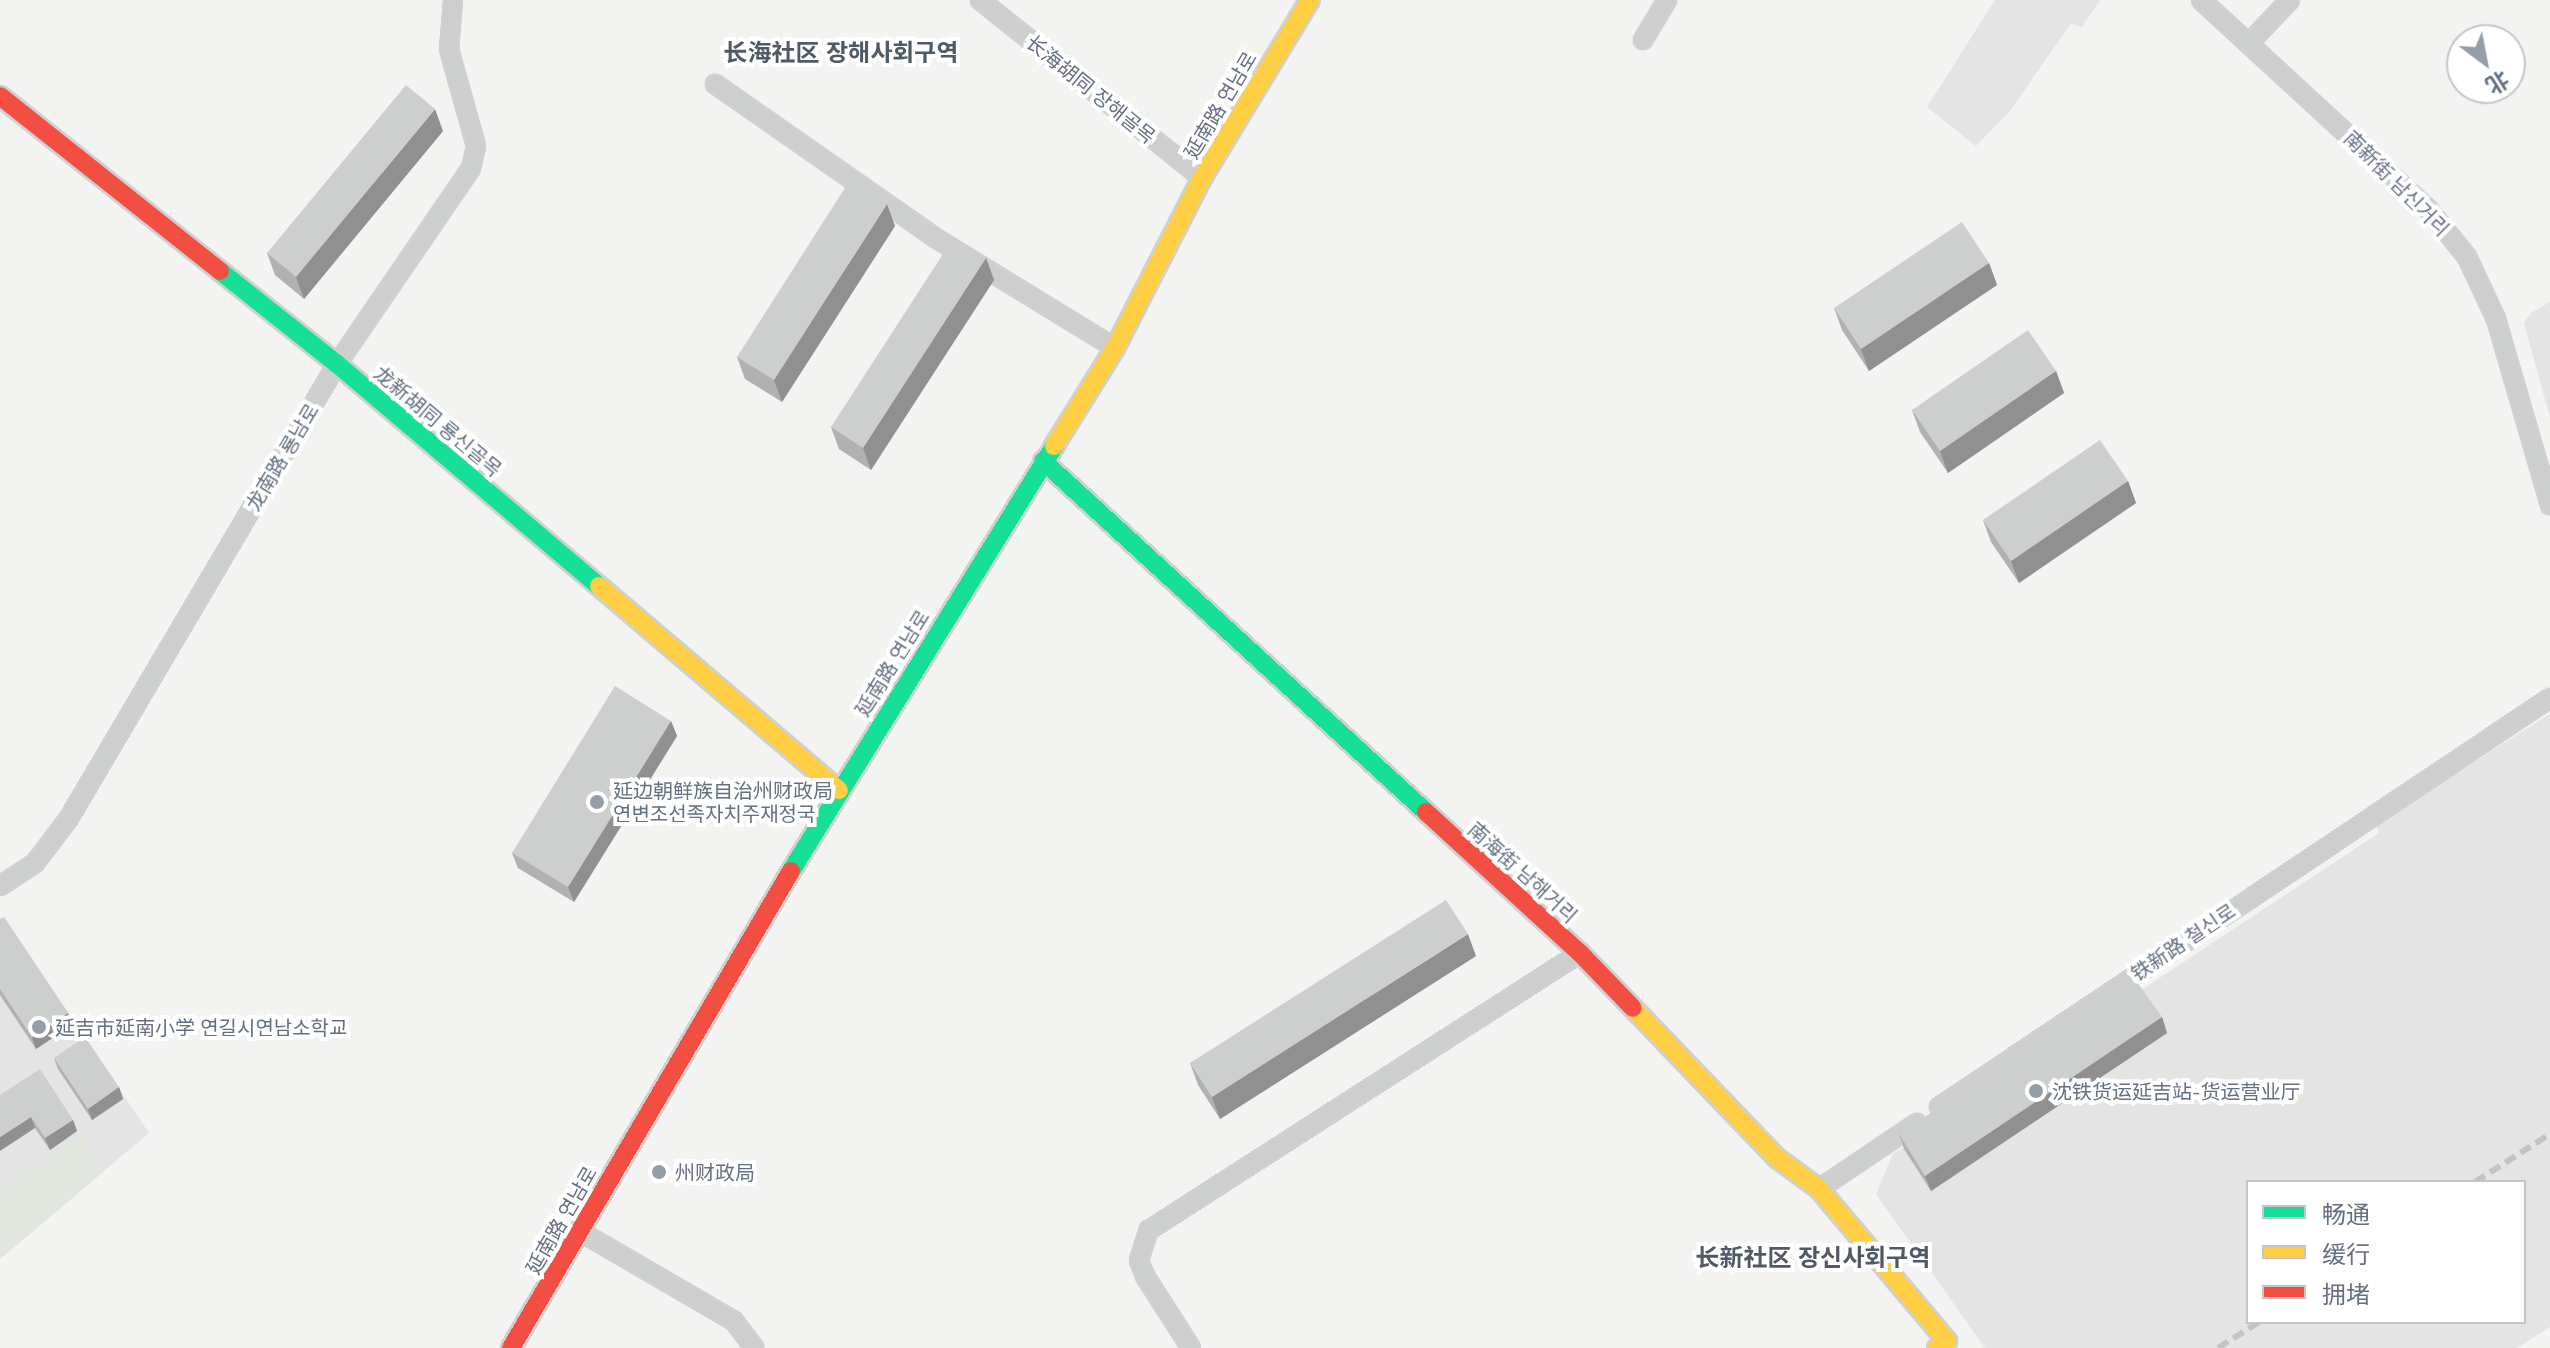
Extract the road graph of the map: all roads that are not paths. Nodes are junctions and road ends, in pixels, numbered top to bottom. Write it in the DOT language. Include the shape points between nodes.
graph roads {
  1 [pos="453,0"];
  2 [pos="980,0"];
  3 [pos="1310,0"];
  4 [pos="1667,0"];
  5 [pos="2201,0"];
  6 [pos="2290,0"];
  7 [pos="1643,40"];
  8 [pos="2250,42"];
  9 [pos="715,84"];
  10 [pos="0,96"];
  11 [pos="1202,178"];
  12 [pos="1115,348"];
  13 [pos="337,364"];
  14 [pos="1043,461"];
  15 [pos="2550,505"];
  16 [pos="2550,698"];
  17 [pos="839,790"];
  18 [pos="0,886"];
  19 [pos="1580,953"];
  20 [pos="1819,1189"];
  21 [pos="581,1232"];
  22 [pos="1942,1344"];
  23 [pos="511,1348"];
  24 [pos="754,1348"];
  25 [pos="1191,1348"];
  1 -- 13 [label="street, 龙南路 룡남로" via="449,49 476,146 471,168"];
  2 -- 11 [label="street, 长海胡同 장해골목"];
  3 -- 11 [label="street, 延南路 연남로"];
  4 -- 7 [label="street"];
  5 -- 8 [label="street, 南新街 남신거리"];
  6 -- 8 [label="street"];
  8 -- 15 [label="street, 南新街 남신거리" via="2429,210 2467,257 2496,319"];
  9 -- 12 [label="street" via="934,237"];
  10 -- 13 [label="street, 龙新胡同 룡신골목"];
  11 -- 12 [label="street, 延南路 연남로"];
  12 -- 14 [label="street, 延南路 연남로"];
  13 -- 17 [label="street, 龙新胡同 룡신골목"];
  13 -- 18 [label="street, 龙南路 룡남로" via="69,818 35,863"];
  14 -- 17 [label="street, 延南路 연남로"];
  14 -- 19 [label="street, 南海街 남해거리"];
  16 -- 20 [label="street, 铁新路 철신로"];
  17 -- 21 [label="street, 延南路 연남로"];
  19 -- 20 [label="street, 南海街 남해거리" via="1777,1158"];
  19 -- 25 [label="street" via="1149,1230 1139,1260"];
  20 -- 22 [label="street, 南海街 남해거리"];
  21 -- 23 [label="street, 延南路 연남로"];
  21 -- 24 [label="street" via="734,1321"];
}
